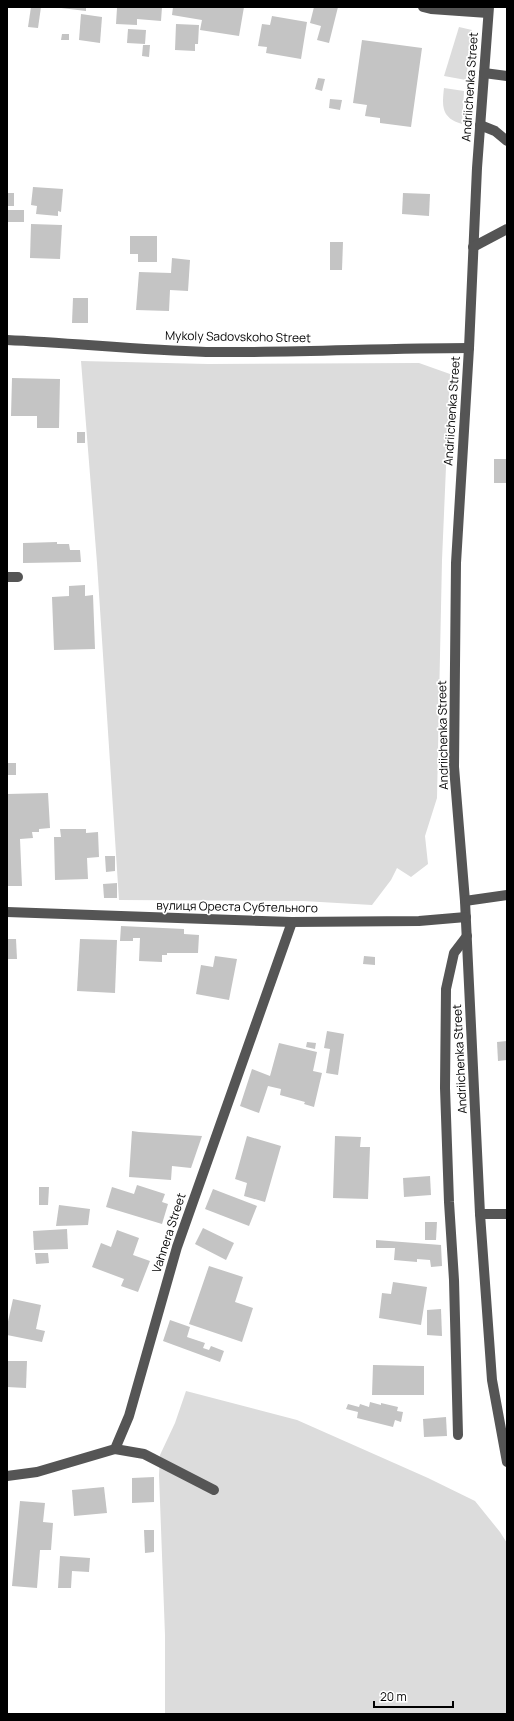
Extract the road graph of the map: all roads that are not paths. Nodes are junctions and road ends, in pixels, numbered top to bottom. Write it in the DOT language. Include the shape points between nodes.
graph roads {
  1 [pos="423,7"];
  2 [pos="489,10"];
  3 [pos="484,74"];
  4 [pos="507,76"];
  5 [pos="480,125"];
  6 [pos="507,141"];
  7 [pos="507,229"];
  8 [pos="473,247"];
  9 [pos="7,340"];
  10 [pos="469,348"];
  11 [pos="18,577"];
  12 [pos="7,578"];
  13 [pos="507,895"];
  14 [pos="465,901"];
  15 [pos="7,912"];
  16 [pos="466,917"];
  17 [pos="292,922"];
  18 [pos="467,936"];
  19 [pos="480,1214"];
  20 [pos="507,1214"];
  21 [pos="458,1435"];
  22 [pos="115,1449"];
  23 [pos="507,1462"];
  24 [pos="7,1476"];
  25 [pos="214,1490"];
  1 -- 2 [label="street"];
  2 -- 3 [label="street, Andriichenka Street"];
  3 -- 4 [label="street"];
  3 -- 5 [label="street, Andriichenka Street"];
  5 -- 6 [label="street" via="495,131"];
  5 -- 8 [label="street, Andriichenka Street"];
  7 -- 8 [label="street"];
  8 -- 10 [label="street, Andriichenka Street"];
  9 -- 10 [label="street, Mykoly Sadovskoho Street" via="206,352"];
  10 -- 14 [label="street, Andriichenka Street" via="456,571 454,767"];
  11 -- 12 [label="street"];
  13 -- 14 [label="street"];
  14 -- 16 [label="street, Andriichenka Street"];
  15 -- 17 [label="street, вулиця Ореста Субтельного"];
  16 -- 17 [label="street, вулиця Ореста Субтельного" via="419,921"];
  16 -- 18 [label="street, Andriichenka Street"];
  17 -- 22 [label="street, Vahnera Street" via="177,1247 129,1416"];
  18 -- 19 [label="street, Andriichenka Street"];
  18 -- 21 [label="street" via="454,953 446,989 445,1088"];
  19 -- 20 [label="street"];
  19 -- 23 [label="street, Andriichenka Street" via="492,1380"];
  22 -- 24 [label="street" via="37,1472"];
  22 -- 25 [label="street" via="144,1454"];
}
